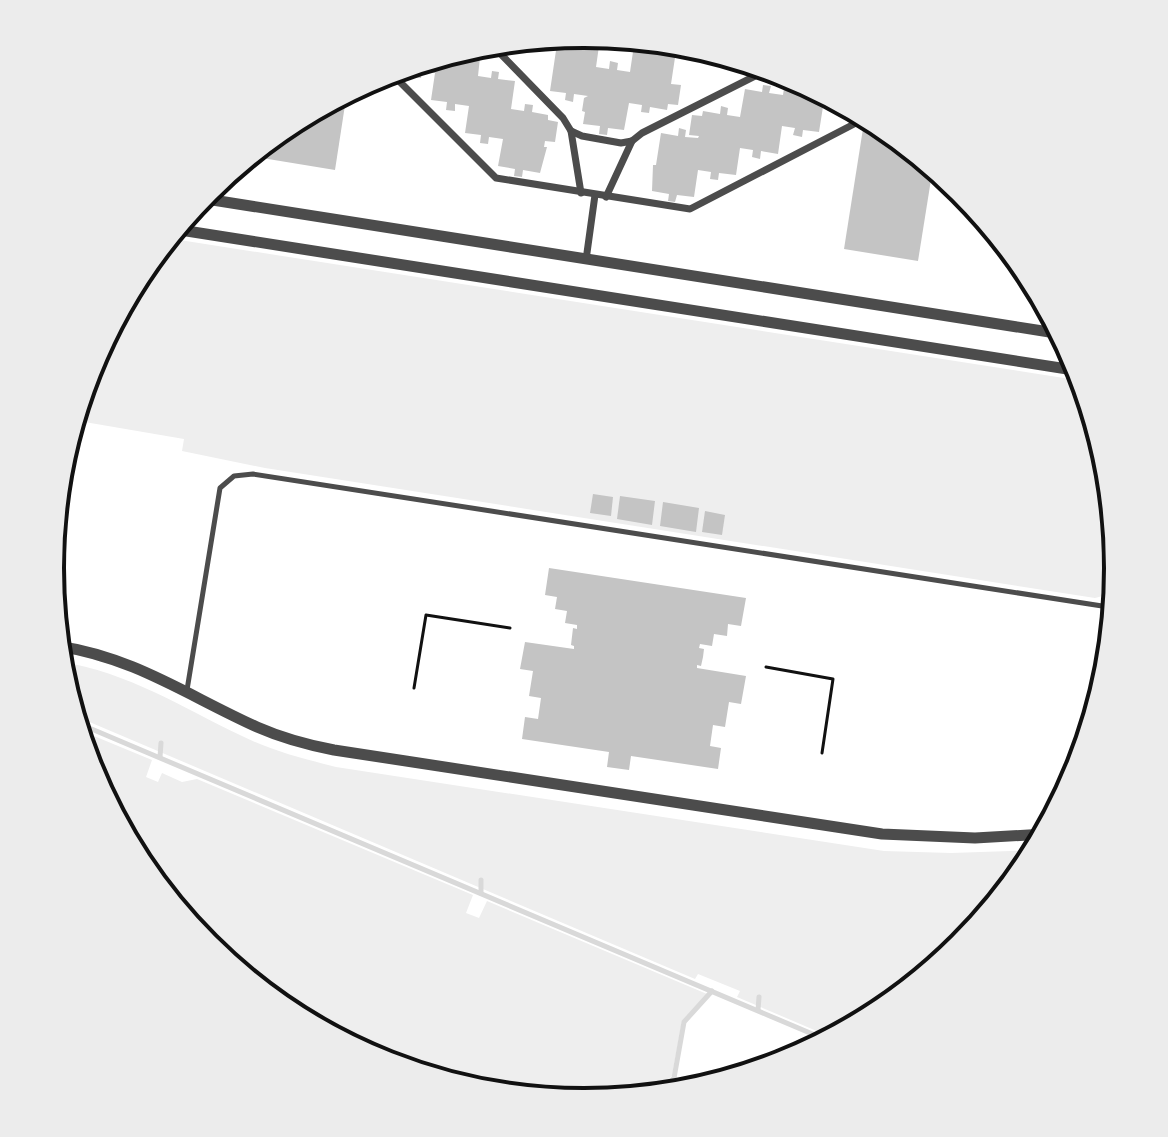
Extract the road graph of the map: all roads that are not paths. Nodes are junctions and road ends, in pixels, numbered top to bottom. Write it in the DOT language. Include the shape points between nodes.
graph roads {
  1 [pos="501,55"];
  2 [pos="753,77"];
  3 [pos="400,82"];
  4 [pos="854,124"];
  5 [pos="571,131"];
  6 [pos="632,141"];
  7 [pos="581,193"];
  8 [pos="595,195"];
  9 [pos="606,197"];
  10 [pos="216,200"];
  11 [pos="188,231"];
  12 [pos="586,260"];
  13 [pos="1048,332"];
  14 [pos="1065,369"];
  15 [pos="1103,606"];
  16 [pos="70,648"];
  17 [pos="187,690"];
  18 [pos="1031,835"];
  1 -- 5 [label="street"];
  2 -- 6 [label="street"];
  3 -- 7 [label="street" via="496,178"];
  4 -- 9 [label="street" via="690,209"];
  5 -- 6 [label="street"];
  5 -- 7 [label="street"];
  6 -- 9 [label="street"];
  7 -- 8 [label="street"];
  8 -- 9 [label="street"];
  8 -- 12 [label="street"];
  10 -- 12 [label="street"];
  11 -- 14 [label="street"];
  12 -- 13 [label="street"];
  15 -- 17 [label="lane" via="253,474 234,476 220,488"];
  16 -- 17 [label="street" via="124,663"];
  17 -- 18 [label="street" via="258,727 347,753 882,834"];
}
